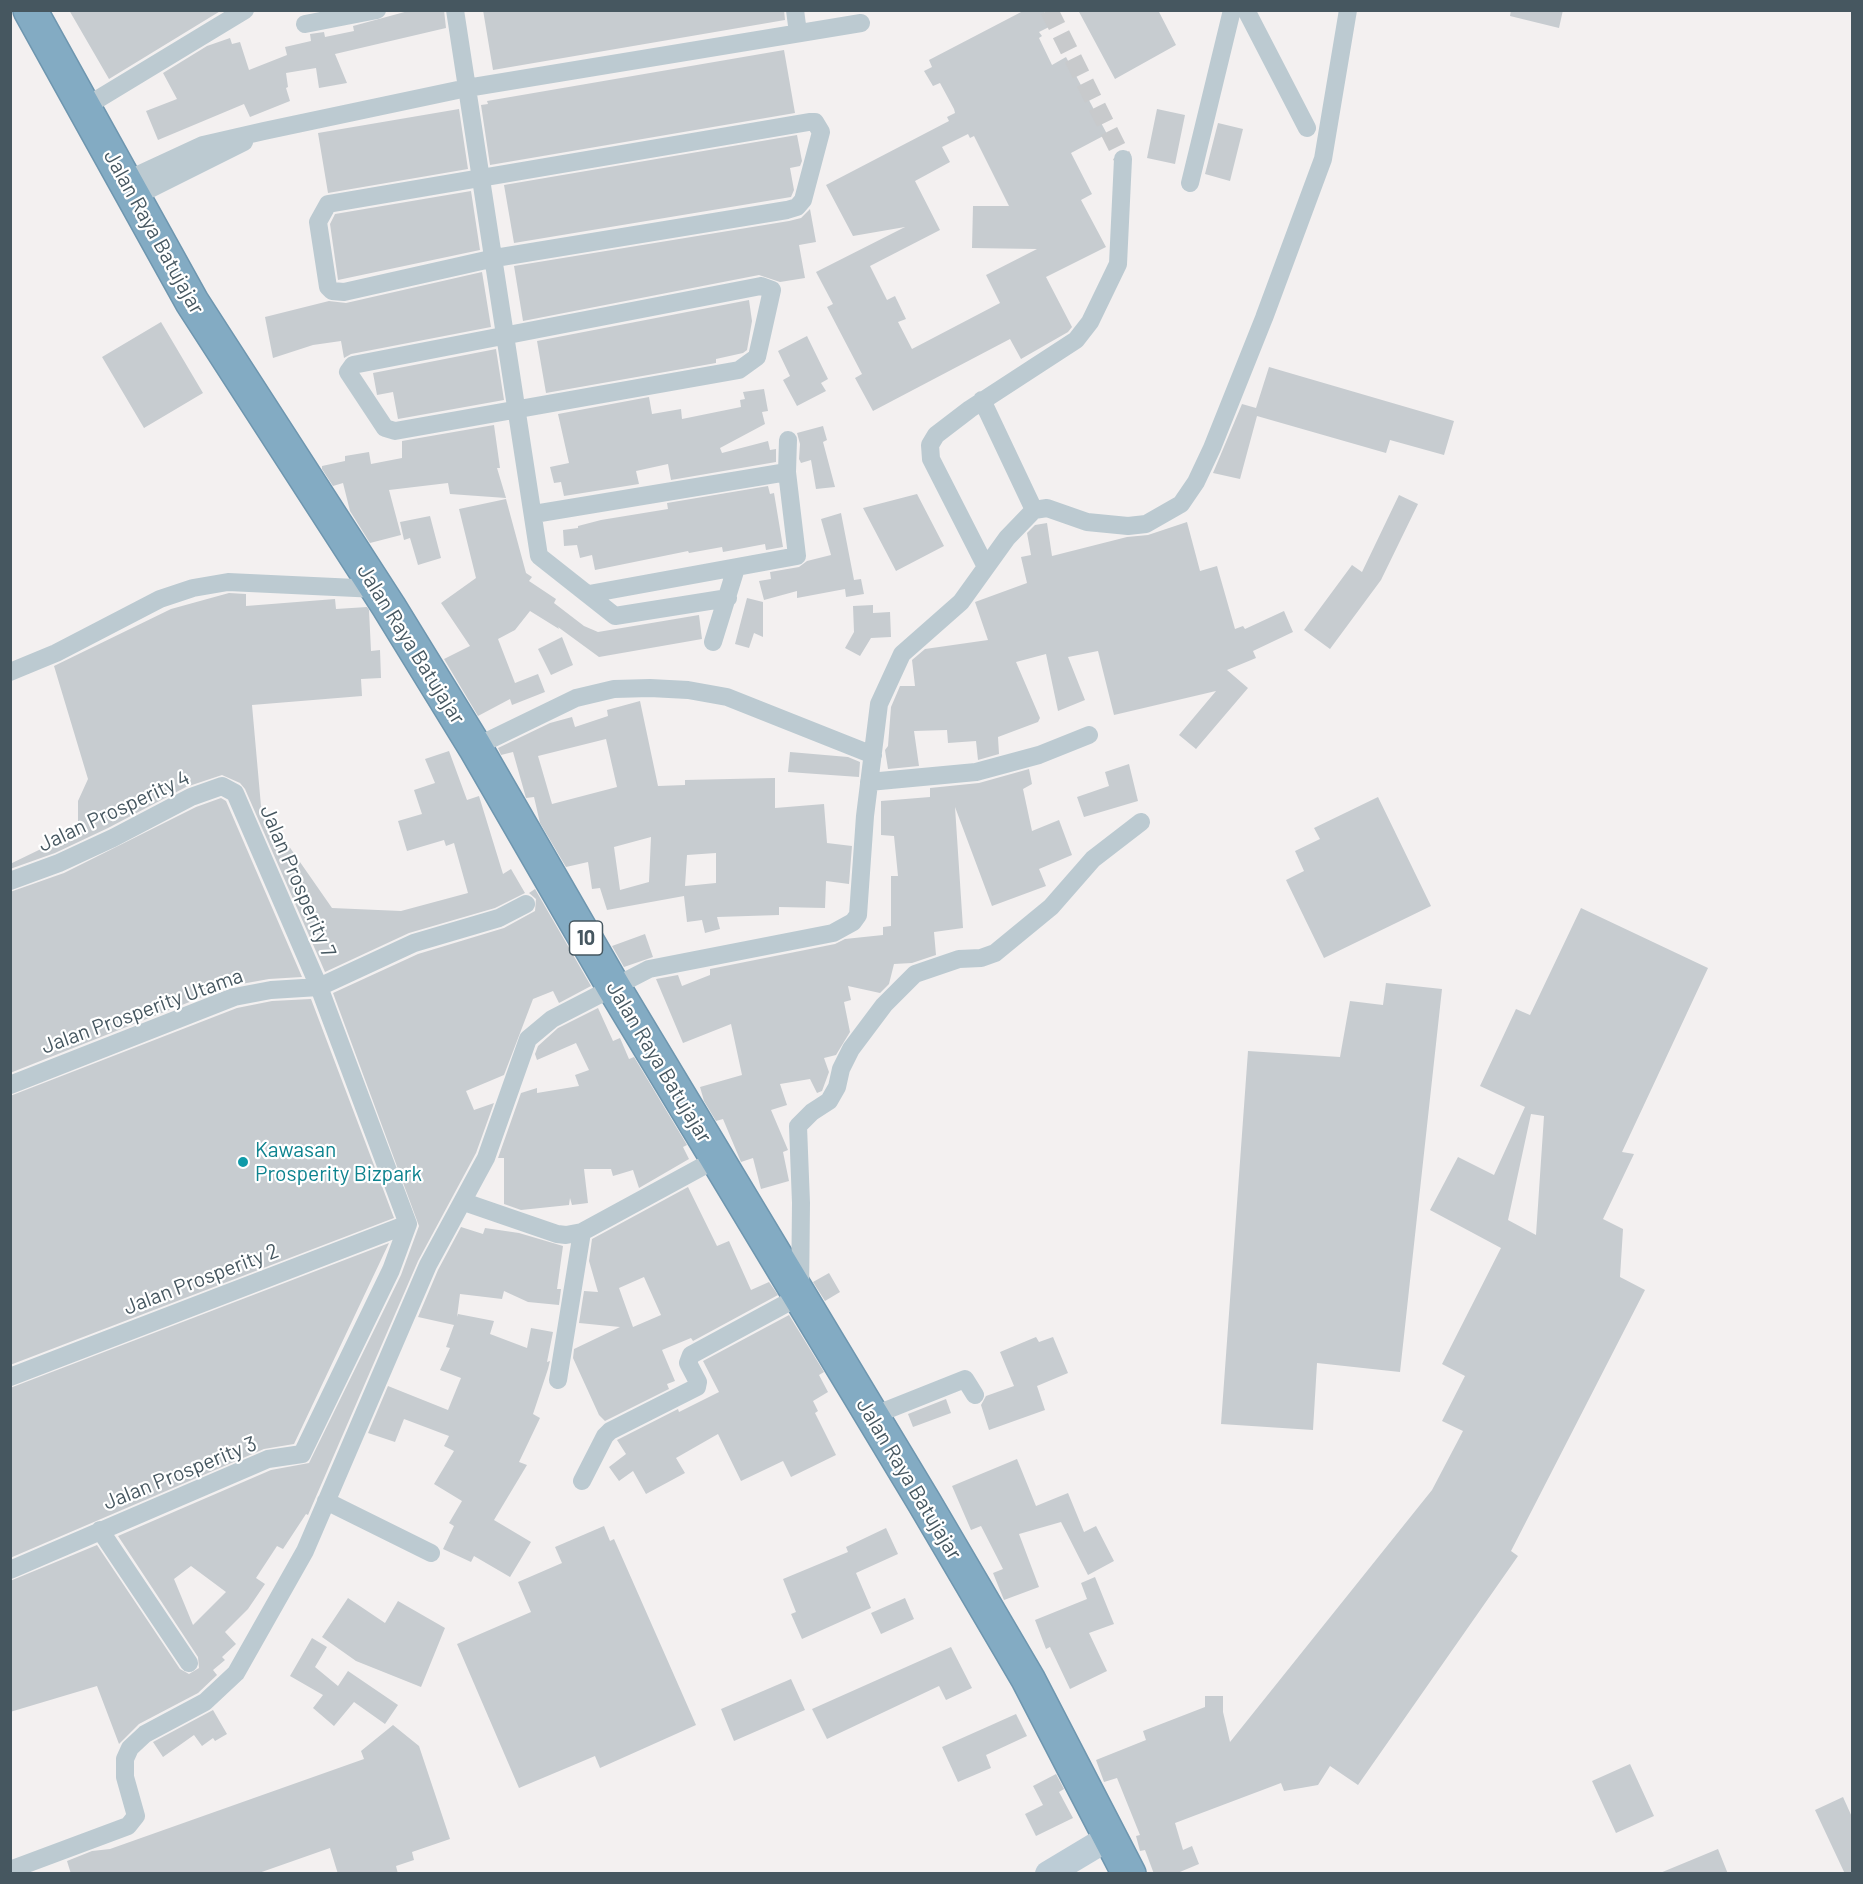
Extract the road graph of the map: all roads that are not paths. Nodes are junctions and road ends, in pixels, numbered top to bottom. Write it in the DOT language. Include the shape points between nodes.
graph roads {
  1 [pos="245,10"];
  2 [pos="377,10"];
  3 [pos="455,10"];
  4 [pos="795,10"];
  5 [pos="1232,10"];
  6 [pos="1246,10"];
  7 [pos="1348,10"];
  8 [pos="37,13"];
  9 [pos="861,23"];
  10 [pos="305,24"];
  11 [pos="798,33"];
  12 [pos="467,88"];
  13 [pos="85,107"];
  14 [pos="1307,128"];
  15 [pos="1123,159"];
  16 [pos="480,177"];
  17 [pos="1190,183"];
  18 [pos="128,190"];
  19 [pos="495,258"];
  20 [pos="507,335"];
  21 [pos="982,400"];
  22 [pos="518,410"];
  23 [pos="788,440"];
  24 [pos="787,472"];
  25 [pos="1034,510"];
  26 [pos="534,514"];
  27 [pos="985,565"];
  28 [pos="736,568"];
  29 [pos="377,589"];
  30 [pos="589,594"];
  31 [pos="728,598"];
  32 [pos="713,642"];
  33 [pos="10,672"];
  34 [pos="1089,735"];
  35 [pos="475,747"];
  36 [pos="873,755"];
  37 [pos="869,782"];
  38 [pos="235,793"];
  39 [pos="1141,822"];
  40 [pos="10,881"];
  41 [pos="526,904"];
  42 [pos="613,986"];
  43 [pos="319,987"];
  44 [pos="10,1085"];
  45 [pos="718,1158"];
  46 [pos="464,1202"];
  47 [pos="408,1224"];
  48 [pos="582,1232"];
  49 [pos="800,1296"];
  50 [pos="10,1377"];
  51 [pos="558,1380"];
  52 [pos="975,1395"];
  53 [pos="872,1416"];
  54 [pos="582,1481"];
  55 [pos="326,1501"];
  56 [pos="100,1530"];
  57 [pos="431,1553"];
  58 [pos="10,1570"];
  59 [pos="189,1663"];
  60 [pos="1108,1838"];
  61 [pos="10,1870"];
  62 [pos="1048,1874"];
  63 [pos="1129,1874"];
  1 -- 13 [label="street"];
  2 -- 10 [label="street"];
  3 -- 12 [label="street"];
  4 -- 11 [label="street"];
  5 -- 17 [label="street"];
  6 -- 14 [label="street"];
  7 -- 25 [label="street" via="1323,159 1264,318 1196,482 1181,504 1146,524 1108,526 1047,508"];
  8 -- 13 [label="highway, Jalan Raya Batujajar / 10"];
  9 -- 11 [label="street"];
  11 -- 12 [label="street"];
  12 -- 16 [label="street"];
  12 -- 18 [label="street" via="203,145"];
  13 -- 18 [label="highway, Jalan Raya Batujajar / 10"];
  15 -- 21 [label="street" via="1118,264 1090,322 1063,350"];
  16 -- 19 [label="street"];
  16 -- 19 [label="street" via="328,204 318,222 327,287 344,292"];
  16 -- 19 [label="street" via="809,122 815,122 821,132 803,200 796,207"];
  18 -- 29 [label="highway, Jalan Raya Batujajar / 10" via="192,302"];
  19 -- 20 [label="street"];
  20 -- 22 [label="street"];
  20 -- 22 [label="street" via="353,364 348,372 388,430"];
  20 -- 22 [label="street" via="761,286 771,290 757,357 739,370"];
  21 -- 25 [label="street"];
  21 -- 27 [label="street" via="936,435 930,450"];
  22 -- 26 [label="street"];
  23 -- 24 [label="street"];
  24 -- 26 [label="street"];
  24 -- 28 [label="street" via="797,556"];
  25 -- 27 [label="street"];
  26 -- 30 [label="street" via="539,556"];
  27 -- 36 [label="street" via="961,602 902,654 879,704"];
  28 -- 30 [label="street"];
  28 -- 31 [label="street"];
  29 -- 33 [label="street" via="228,582 193,588 160,599 56,653"];
  29 -- 35 [label="highway, Jalan Raya Batujajar / 10"];
  30 -- 31 [label="street" via="618,616"];
  31 -- 32 [label="street"];
  34 -- 37 [label="street" via="976,772"];
  35 -- 36 [label="street" via="576,698 614,689 650,688 727,698"];
  35 -- 42 [label="highway, Jalan Raya Batujajar / 10"];
  36 -- 37 [label="street"];
  37 -- 42 [label="street" via="858,915 853,922 832,933 649,969"];
  38 -- 40 [label="street, Jalan Prosperity 4" via="222,786 191,797 113,838"];
  38 -- 43 [label="street, Jalan Prosperity 7"];
  39 -- 49 [label="street" via="1093,859 1051,908 994,953 959,959 911,976 851,1049 829,1101 798,1126"];
  41 -- 43 [label="street, Jalan Prosperity Utama" via="499,918 414,943"];
  42 -- 45 [label="highway, Jalan Raya Batujajar / 10"];
  42 -- 46 [label="street" via="552,1019 528,1039 494,1141"];
  43 -- 44 [label="street, Jalan Prosperity Utama" via="234,997"];
  43 -- 47 [label="street, Jalan Prosperity 7"];
  45 -- 48 [label="street"];
  45 -- 49 [label="highway, Jalan Raya Batujajar / 10"];
  46 -- 48 [label="street" via="557,1234"];
  46 -- 55 [label="street" via="428,1265"];
  47 -- 50 [label="street, Jalan Prosperity 2"];
  47 -- 56 [label="street, Jalan Prosperity 3" via="391,1270 302,1454 268,1459"];
  48 -- 51 [label="street"];
  49 -- 53 [label="highway, Jalan Raya Batujajar / 10"];
  49 -- 54 [label="street" via="691,1355 688,1363 697,1387 610,1431"];
  52 -- 53 [label="street" via="965,1378"];
  53 -- 60 [label="highway, Jalan Raya Batujajar / 10" via="1028,1679"];
  55 -- 57 [label="street"];
  55 -- 61 [label="street" via="304,1551 230,1681 205,1702 145,1734 130,1748 125,1759 125,1777 136,1816 128,1826"];
  56 -- 58 [label="street, Jalan Prosperity 3"];
  56 -- 59 [label="street"];
  60 -- 62 [label="street"];
  60 -- 63 [label="highway, Jalan Raya Batujajar / 10"];
}
